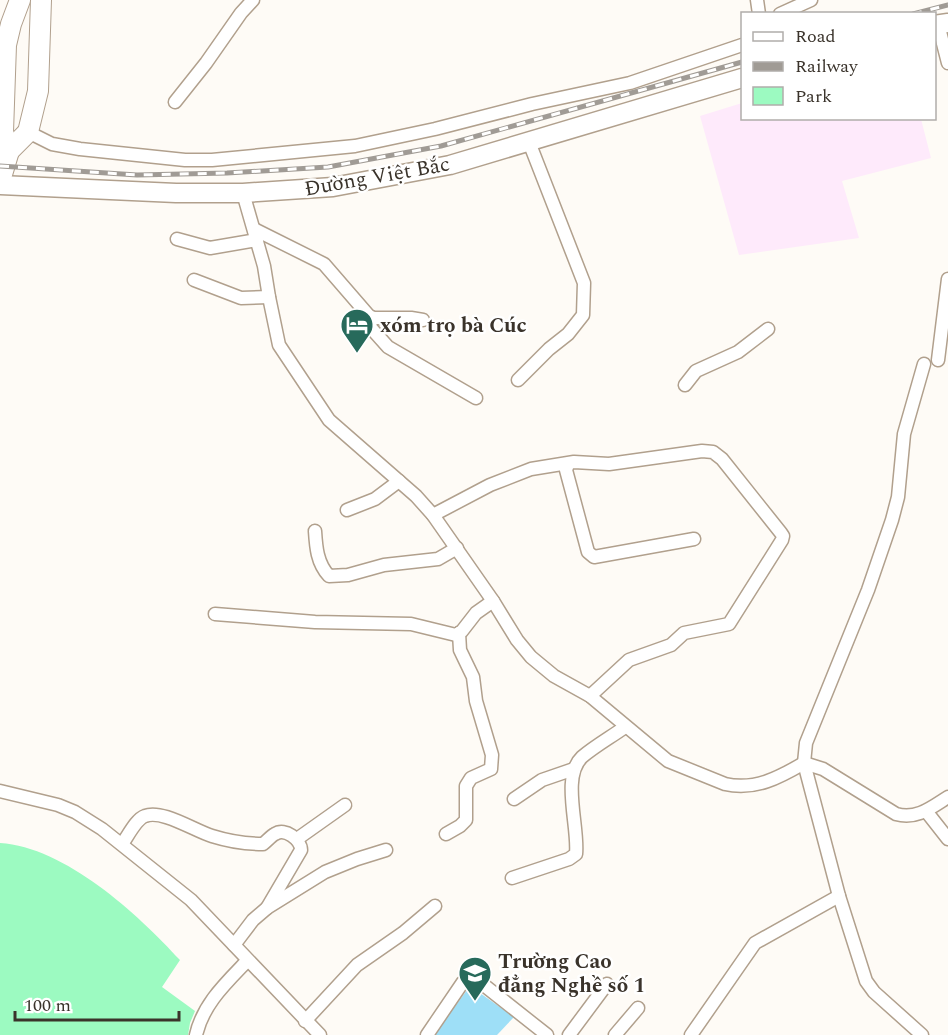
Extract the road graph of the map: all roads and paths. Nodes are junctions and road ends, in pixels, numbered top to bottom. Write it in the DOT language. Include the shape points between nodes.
graph roads {
  1 [pos="20,0"];
  2 [pos="41,0"];
  3 [pos="254,0"];
  4 [pos="811,0"];
  5 [pos="784,12"];
  6 [pos="940,24"];
  7 [pos="741,45"];
  8 [pos="948,63"];
  9 [pos="741,78"];
  10 [pos="174,102"];
  11 [pos="3,132"];
  12 [pos="28,132"];
  13 [pos="529,141"];
  14 [pos="4,171"];
  15 [pos="243,193"];
  16 [pos="255,235"];
  17 [pos="177,239"];
  18 [pos="948,279"];
  19 [pos="194,280"];
  20 [pos="269,297"];
  21 [pos="369,316"];
  22 [pos="423,320"];
  23 [pos="768,329"];
  24 [pos="938,360"];
  25 [pos="924,364"];
  26 [pos="518,380"];
  27 [pos="685,385"];
  28 [pos="476,398"];
  29 [pos="568,464"];
  30 [pos="399,481"];
  31 [pos="347,510"];
  32 [pos="433,516"];
  33 [pos="315,531"];
  34 [pos="694,539"];
  35 [pos="457,548"];
  36 [pos="494,601"];
  37 [pos="215,614"];
  38 [pos="459,633"];
  39 [pos="590,696"];
  40 [pos="625,727"];
  41 [pos="804,763"];
  42 [pos="574,770"];
  43 [pos="0,791"];
  44 [pos="948,797"];
  45 [pos="514,799"];
  46 [pos="345,805"];
  47 [pos="926,811"];
  48 [pos="446,834"];
  49 [pos="297,839"];
  50 [pos="948,839"];
  51 [pos="122,844"];
  52 [pos="387,850"];
  53 [pos="512,878"];
  54 [pos="839,896"];
  55 [pos="435,906"];
  56 [pos="267,908"];
  57 [pos="234,945"];
  58 [pos="247,961"];
  59 [pos="607,984"];
  60 [pos="638,1008"];
  61 [pos="306,1021"];
  62 [pos="196,1035"];
  63 [pos="320,1035"];
  64 [pos="427,1035"];
  65 [pos="547,1035"];
  66 [pos="569,1035"];
  67 [pos="615,1035"];
  68 [pos="691,1035"];
  69 [pos="922,1035"];
  1 -- 11 [label="main road" via="6,45"];
  2 -- 12 [label="main road" via="39,91"];
  3 -- 10 [label="street"];
  4 -- 5 [label="street"];
  6 -- 8 [label="street"];
  7 -- 12 [label="street" via="630,83 355,146 185,160 80,149 52,144"];
  9 -- 13 [label="street, Đường Việt Bắc"];
  11 -- 12 [label="street"];
  11 -- 14 [label="main road"];
  12 -- 14 [label="main road"];
  13 -- 15 [label="street, Đường Việt Bắc" via="450,165 333,188"];
  13 -- 26 [label="street" via="584,283 584,307 583,315 568,334"];
  14 -- 15 [label="street, Đường Việt Bắc" via="176,193"];
  15 -- 16 [label="street"];
  16 -- 17 [label="street" via="210,248"];
  16 -- 20 [label="street"];
  16 -- 21 [label="street" via="324,264"];
  18 -- 24 [label="street"];
  19 -- 20 [label="street" via="241,298"];
  20 -- 30 [label="street" via="279,345 329,420"];
  21 -- 22 [label="street"];
  21 -- 28 [label="street" via="371,328 388,347"];
  23 -- 27 [label="street" via="738,352 696,371"];
  25 -- 41 [label="street" via="904,434 892,520 809,734"];
  29 -- 32 [label="street" via="514,475"];
  29 -- 34 [label="street" via="566,470 588,552 594,557"];
  29 -- 39 [label="street" via="609,464 713,452 783,536 729,624 684,633 671,645 630,660"];
  30 -- 31 [label="street" via="375,499"];
  30 -- 32 [label="street"];
  32 -- 35 [label="street"];
  33 -- 35 [label="street" via="322,568 329,576 438,559"];
  35 -- 36 [label="street"];
  36 -- 38 [label="street"];
  36 -- 39 [label="street" via="531,657 554,676"];
  37 -- 38 [label="street" via="411,624"];
  38 -- 48 [label="street" via="460,650 473,676 492,755 491,770 471,778 466,786 466,820"];
  39 -- 40 [label="street"];
  40 -- 41 [label="street" via="668,761 725,784 756,785"];
  40 -- 42 [label="street" via="581,758"];
  41 -- 47 [label="street" via="823,769 896,814 917,815"];
  41 -- 54 [label="street"];
  42 -- 45 [label="street" via="542,780"];
  42 -- 53 [label="street" via="576,854"];
  43 -- 51 [label="street" via="58,805"];
  44 -- 47 [label="street"];
  46 -- 49 [label="street"];
  47 -- 50 [label="street"];
  49 -- 51 [label="street" via="280,832 263,844 246,843 196,831 151,814 142,817"];
  49 -- 56 [label="street" via="301,850"];
  51 -- 57 [label="street" via="191,900"];
  52 -- 56 [label="street" via="325,872"];
  54 -- 68 [label="street" via="755,943"];
  54 -- 69 [label="street" via="866,981"];
  55 -- 61 [label="street" via="357,966"];
  56 -- 57 [label="street"];
  57 -- 58 [label="street"];
  58 -- 61 [label="street"];
  58 -- 62 [label="street" via="218,990"];
  59 -- 66 [label="street"];
  60 -- 67 [label="street"];
  61 -- 63 [label="street"];
  64 -- 65 [label="street" via="463,982 472,979"];
}
